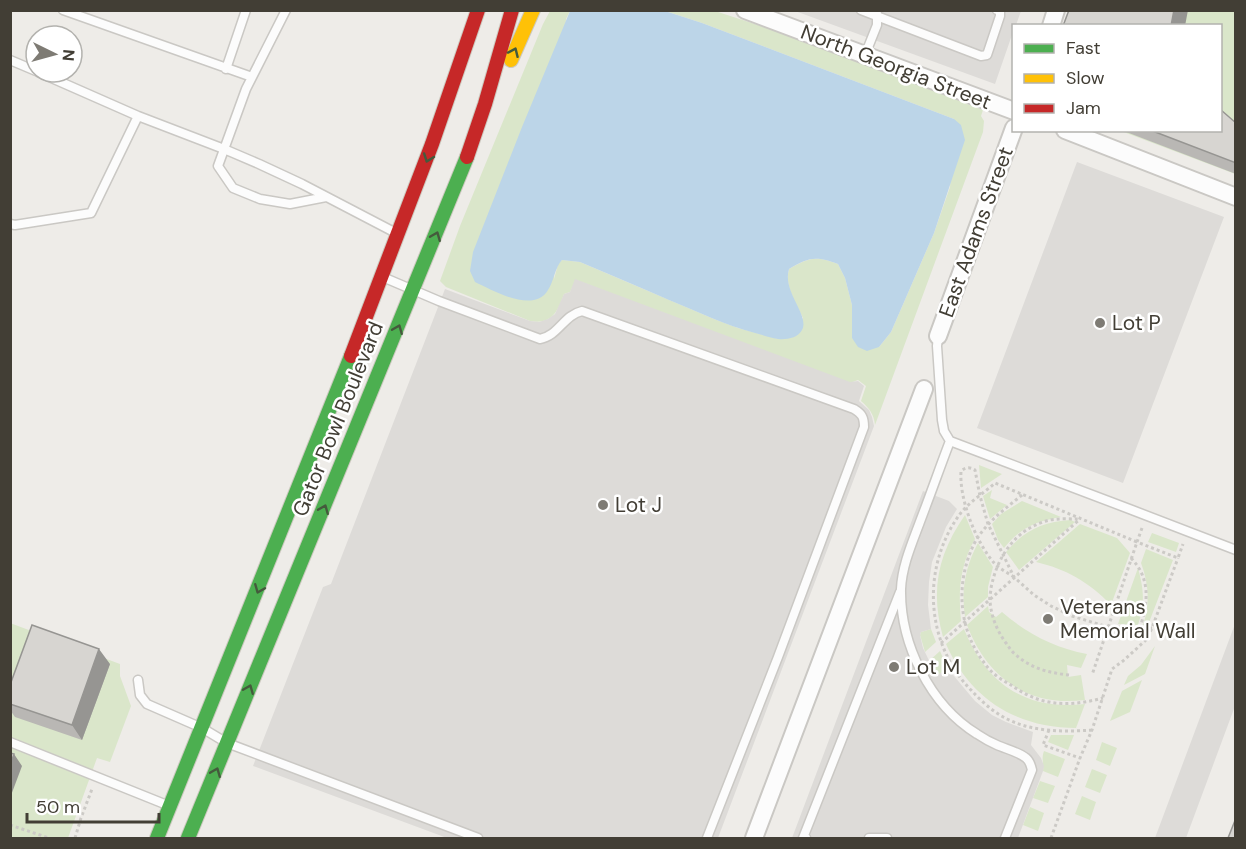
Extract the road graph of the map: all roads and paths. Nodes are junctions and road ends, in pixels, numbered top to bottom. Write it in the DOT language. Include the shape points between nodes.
graph roads {
  1 [pos="63,10"];
  2 [pos="246,10"];
  3 [pos="285,10"];
  4 [pos="464,10"];
  5 [pos="478,10"];
  6 [pos="512,10"];
  7 [pos="533,10"];
  8 [pos="745,10"];
  9 [pos="861,10"];
  10 [pos="997,10"];
  11 [pos="877,14"];
  12 [pos="865,55"];
  13 [pos="10,60"];
  14 [pos="24,66"];
  15 [pos="226,69"];
  16 [pos="252,77"];
  17 [pos="65,84"];
  18 [pos="448,103"];
  19 [pos="1012,110"];
  20 [pos="138,116"];
  21 [pos="1013,132"];
  22 [pos="1070,132"];
  23 [pos="224,148"];
  24 [pos="465,163"];
  25 [pos="326,197"];
  26 [pos="1236,197"];
  27 [pos="10,224"];
  28 [pos="399,235"];
  29 [pos="382,277"];
  30 [pos="414,290"];
  31 [pos="938,336"];
  32 [pos="924,389"];
  33 [pos="950,441"];
  34 [pos="1022,495"];
  35 [pos="980,496"];
  36 [pos="966,508"];
  37 [pos="1080,519"];
  38 [pos="988,524"];
  39 [pos="1142,528"];
  40 [pos="978,538"];
  41 [pos="1137,542"];
  42 [pos="1183,544"];
  43 [pos="1236,550"];
  44 [pos="1003,555"];
  45 [pos="1131,558"];
  46 [pos="1178,558"];
  47 [pos="997,566"];
  48 [pos="1014,577"];
  49 [pos="902,589"];
  50 [pos="989,600"];
  51 [pos="964,622"];
  52 [pos="1108,627"];
  53 [pos="1140,628"];
  54 [pos="1152,628"];
  55 [pos="941,643"];
  56 [pos="1069,675"];
  57 [pos="1092,675"];
  58 [pos="138,680"];
  59 [pos="1103,698"];
  60 [pos="202,728"];
  61 [pos="1049,730"];
  62 [pos="1092,730"];
  63 [pos="10,742"];
  64 [pos="227,743"];
  65 [pos="1080,758"];
  66 [pos="97,777"];
  67 [pos="170,806"];
  68 [pos="12,826"];
  69 [pos="10,832"];
  70 [pos="49,838"];
  71 [pos="75,838"];
  72 [pos="157,838"];
  73 [pos="188,838"];
  74 [pos="478,838"];
  75 [pos="707,838"];
  76 [pos="754,838"];
  77 [pos="806,838"];
  78 [pos="869,838"];
  79 [pos="887,838"];
  80 [pos="1005,838"];
  81 [pos="1051,838"];
  1 -- 15 [label="lane"];
  2 -- 15 [label="lane"];
  3 -- 16 [label="lane"];
  4 -- 18 [label="main road"];
  5 -- 18 [label="main road, Gator Bowl Boulevard"];
  6 -- 24 [label="main road, Gator Bowl Boulevard"];
  24 -- 7 [label="main road, one-way"];
  8 -- 12 [label="street, North Georgia Street"];
  9 -- 11 [label="lane"];
  10 -- 11 [label="lane" via="1000,16 987,55 981,56"];
  11 -- 12 [label="lane" via="877,25"];
  12 -- 19 [label="street, North Georgia Street"];
  13 -- 14 [label="lane"];
  15 -- 16 [label="lane"];
  16 -- 23 [label="lane"];
  17 -- 20 [label="lane"];
  18 -- 28 [label="main road, Gator Bowl Boulevard, one-way"];
  20 -- 23 [label="lane"];
  20 -- 27 [label="lane" via="92,213"];
  21 -- 31 [label="street, East Adams Street"];
  22 -- 26 [label="street"];
  23 -- 25 [label="lane"];
  23 -- 25 [label="lane" via="218,166 233,188 260,199 290,204"];
  30 -- 24 [label="main road, Gator Bowl Boulevard, one-way"];
  25 -- 28 [label="lane"];
  28 -- 29 [label="main road, Gator Bowl Boulevard"];
  29 -- 30 [label="lane"];
  29 -- 60 [label="main road, Gator Bowl Boulevard, one-way"];
  64 -- 30 [label="main road, Gator Bowl Boulevard, one-way"];
  30 -- 75 [label="lane" via="540,339 582,311 854,409 864,418 860,438"];
  31 -- 33 [label="lane" via="942,420"];
  32 -- 76 [label="street"];
  33 -- 43 [label="lane"];
  33 -- 49 [label="lane" via="912,543"];
  34 -- 35 [label="path" via="995,483"];
  34 -- 37 [label="path"];
  34 -- 38 [label="path"];
  35 -- 36 [label="path"];
  35 -- 36 [label="path" via="975,470 965,468 961,479"];
  35 -- 38 [label="path"];
  36 -- 40 [label="path"];
  36 -- 55 [label="path" via="948,532 933,582 933,607"];
  37 -- 41 [label="path"];
  37 -- 44 [label="path" via="1046,521 1029,528"];
  37 -- 48 [label="path"];
  38 -- 40 [label="path"];
  38 -- 44 [label="path"];
  39 -- 41 [label="path"];
  40 -- 47 [label="path"];
  40 -- 51 [label="path" via="962,584"];
  41 -- 45 [label="path"];
  41 -- 46 [label="path"];
  42 -- 46 [label="path"];
  44 -- 47 [label="path"];
  44 -- 48 [label="path"];
  45 -- 52 [label="path"];
  45 -- 53 [label="path" via="1145,582"];
  46 -- 54 [label="path"];
  47 -- 48 [label="path"];
  47 -- 50 [label="path"];
  48 -- 50 [label="path"];
  48 -- 52 [label="path" via="1051,606"];
  49 -- 77 [label="lane"];
  49 -- 80 [label="lane" via="908,638 920,673 938,698 971,730 1030,763 1032,770"];
  50 -- 51 [label="path"];
  50 -- 56 [label="path" via="993,620 1014,654 1051,673"];
  51 -- 55 [label="path"];
  51 -- 59 [label="path" via="987,667 1024,694 1061,703"];
  52 -- 53 [label="path"];
  52 -- 57 [label="path"];
  53 -- 54 [label="path"];
  54 -- 59 [label="path" via="1146,640 1112,669"];
  55 -- 61 [label="path" via="962,681 982,702 1006,718"];
  58 -- 60 [label="lane" via="140,694 147,704"];
  59 -- 62 [label="path"];
  60 -- 64 [label="lane"];
  60 -- 67 [label="main road, Gator Bowl Boulevard"];
  61 -- 62 [label="path"];
  61 -- 65 [label="path" via="1043,745"];
  62 -- 65 [label="path"];
  63 -- 66 [label="lane"];
  73 -- 64 [label="main road, Gator Bowl Boulevard, one-way"];
  64 -- 74 [label="lane"];
  65 -- 81 [label="path"];
  66 -- 67 [label="lane"];
  66 -- 71 [label="path"];
  67 -- 72 [label="main road, Gator Bowl Boulevard"];
  68 -- 69 [label="path"];
  68 -- 70 [label="path"];
  78 -- 79 [label="lane"];
}
